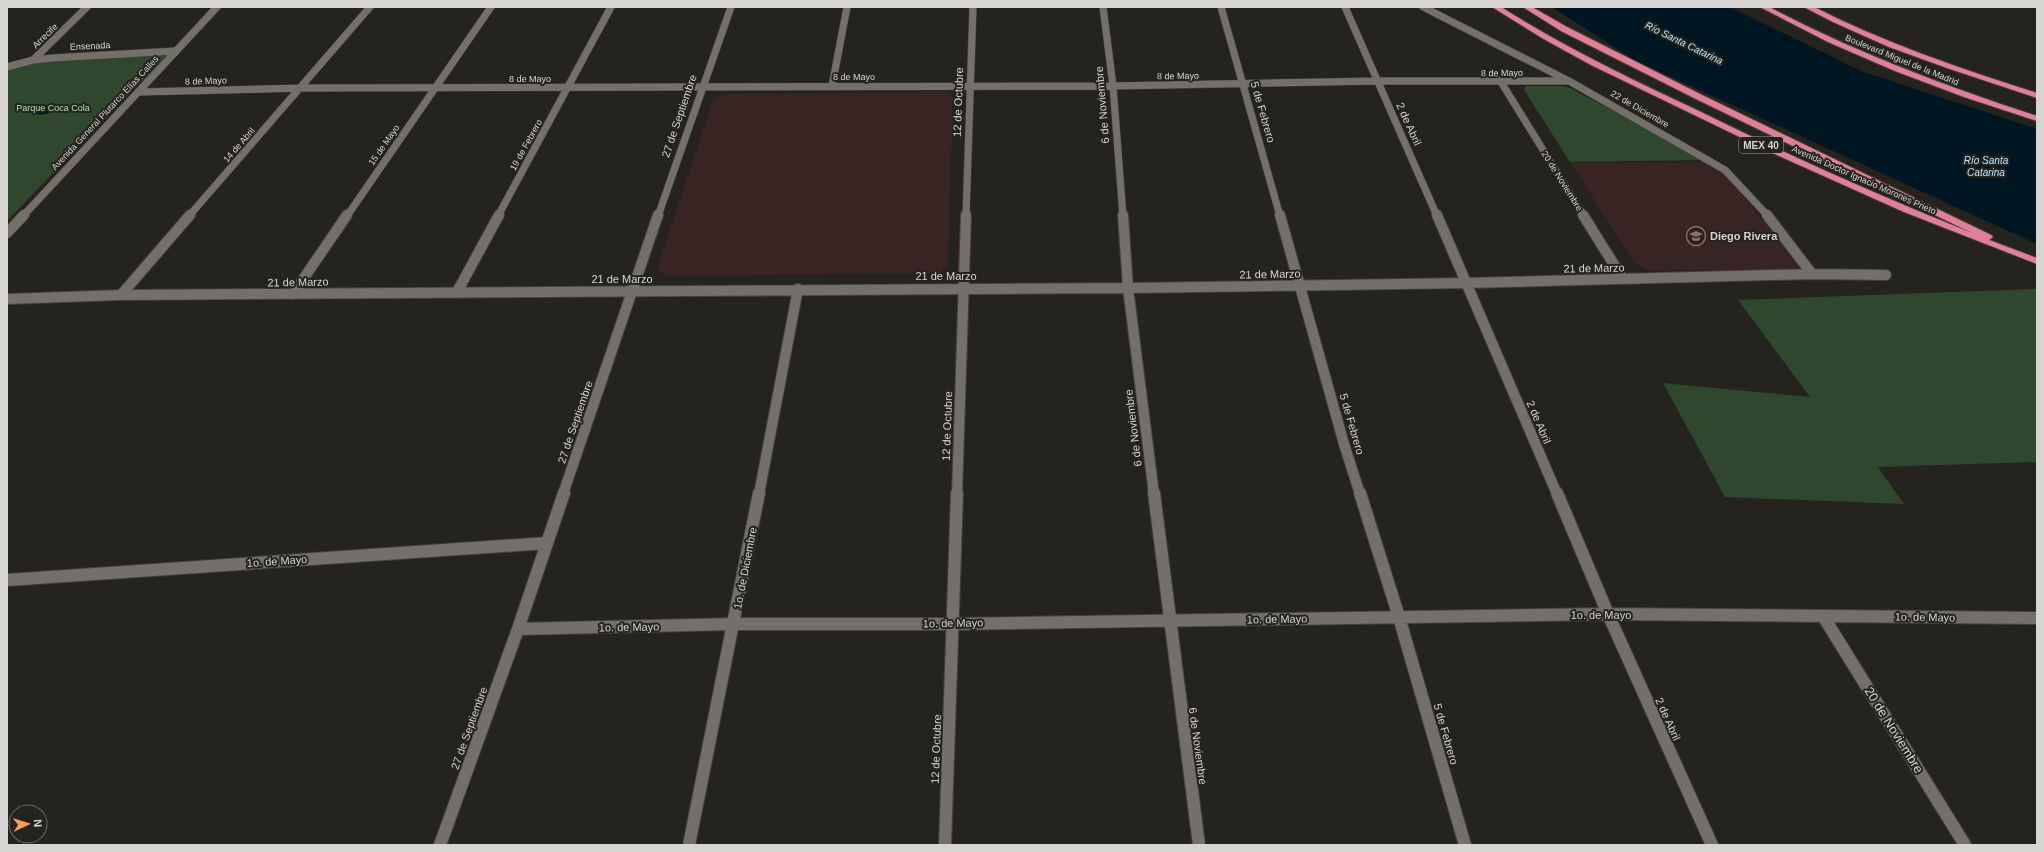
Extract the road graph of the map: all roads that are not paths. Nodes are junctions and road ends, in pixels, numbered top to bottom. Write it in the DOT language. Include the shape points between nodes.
graph roads {
  1 [pos="87,7"];
  2 [pos="217,7"];
  3 [pos="370,7"];
  4 [pos="491,7"];
  5 [pos="611,7"];
  6 [pos="731,7"];
  7 [pos="847,7"];
  8 [pos="973,7"];
  9 [pos="1103,7"];
  10 [pos="1221,7"];
  11 [pos="1345,7"];
  12 [pos="1423,7"];
  13 [pos="1496,7"];
  14 [pos="1527,7"];
  15 [pos="1764,7"];
  16 [pos="1808,7"];
  17 [pos="176,50"];
  18 [pos="33,60"];
  19 [pos="7,67"];
  20 [pos="1377,81"];
  21 [pos="1569,81"];
  22 [pos="1501,82"];
  23 [pos="1242,83"];
  24 [pos="832,86"];
  25 [pos="971,86"];
  26 [pos="1113,86"];
  27 [pos="702,87"];
  28 [pos="302,88"];
  29 [pos="569,88"];
  30 [pos="436,89"];
  31 [pos="139,92"];
  32 [pos="2037,96"];
  33 [pos="2037,120"];
  34 [pos="7,233"];
  35 [pos="2037,261"];
  36 [pos="1812,274"];
  37 [pos="1886,275"];
  38 [pos="1623,279"];
  39 [pos="1467,283"];
  40 [pos="1301,285"];
  41 [pos="964,288"];
  42 [pos="1128,288"];
  43 [pos="798,289"];
  44 [pos="632,291"];
  45 [pos="457,292"];
  46 [pos="293,294"];
  47 [pos="122,295"];
  48 [pos="7,299"];
  49 [pos="547,543"];
  50 [pos="7,580"];
  51 [pos="1608,614"];
  52 [pos="1823,616"];
  53 [pos="1399,618"];
  54 [pos="2037,618"];
  55 [pos="1169,620"];
  56 [pos="734,624"];
  57 [pos="952,624"];
  58 [pos="518,629"];
  59 [pos="440,845"];
  60 [pos="689,845"];
  61 [pos="945,845"];
  62 [pos="1199,845"];
  63 [pos="1465,845"];
  64 [pos="1712,845"];
  65 [pos="1965,845"];
  1 -- 18 [label="street, Arrecife"];
  2 -- 17 [label="street, Avenida General Plutarco Elías Calles"];
  3 -- 28 [label="street, 14 de Abril"];
  4 -- 30 [label="street, 15 de Mayo"];
  5 -- 29 [label="street, 19 de Febrero"];
  6 -- 27 [label="street, 27 de Septiembre"];
  7 -- 24 [label="street"];
  8 -- 25 [label="street, 12 de Octubre"];
  9 -- 26 [label="street, 6 de Noviembre"];
  10 -- 23 [label="street, 5 de Febrero"];
  11 -- 20 [label="street, 2 de Abril"];
  12 -- 21 [label="street, 22 de Diciembre"];
  13 -- 35 [label="highway, Avenida Doctor Ignacio Morones Prieto / MEX 40" via="1625,79 1743,136 1918,215"];
  14 -- 35 [label="highway, Avenida Doctor Ignacio Morones Prieto / MEX 40" via="1564,29 1699,97"];
  15 -- 33 [label="highway, Boulevard Miguel de la Madrid" via="1827,40 1883,65"];
  16 -- 32 [label="highway, Boulevard Miguel de la Madrid" via="1867,36 1922,58"];
  17 -- 18 [label="street, Ensenada"];
  17 -- 31 [label="street, Avenida General Plutarco Elías Calles"];
  18 -- 19 [label="street, Ensenada"];
  20 -- 22 [label="street, 8 de Mayo"];
  20 -- 23 [label="street, 8 de Mayo"];
  20 -- 39 [label="street, 2 de Abril"];
  21 -- 22 [label="street, 8 de Mayo"];
  21 -- 36 [label="street, 22 de Diciembre" via="1725,170 1763,210"];
  22 -- 38 [label="street, 20 de Noviembre"];
  23 -- 26 [label="street, 8 de Mayo"];
  23 -- 40 [label="street, 5 de Febrero"];
  24 -- 25 [label="street, 8 de Mayo"];
  24 -- 27 [label="street, 8 de Mayo"];
  25 -- 26 [label="street, 8 de Mayo"];
  25 -- 41 [label="street, 12 de Octubre"];
  26 -- 42 [label="street, 6 de Noviembre"];
  27 -- 29 [label="street, 8 de Mayo"];
  27 -- 44 [label="street, 27 de Septiembre"];
  28 -- 30 [label="street, 8 de Mayo"];
  28 -- 31 [label="street, 8 de Mayo"];
  28 -- 47 [label="street, 14 de Abril"];
  29 -- 30 [label="street, 8 de Mayo"];
  29 -- 45 [label="street, 19 de Febrero"];
  30 -- 46 [label="street, 15 de Mayo"];
  31 -- 34 [label="street, Avenida General Plutarco Elías Calles"];
  36 -- 37 [label="street, 21 de Marzo"];
  36 -- 38 [label="street, 21 de Marzo"];
  38 -- 39 [label="street, 21 de Marzo"];
  39 -- 40 [label="street, 21 de Marzo"];
  39 -- 51 [label="street, 2 de Abril"];
  40 -- 42 [label="street, 21 de Marzo"];
  40 -- 53 [label="street, 5 de Febrero" via="1344,444"];
  41 -- 42 [label="street, 21 de Marzo"];
  41 -- 43 [label="street, 21 de Marzo"];
  41 -- 57 [label="street, 12 de Octubre"];
  42 -- 55 [label="street, 6 de Noviembre"];
  43 -- 44 [label="street, 21 de Marzo"];
  43 -- 56 [label="street, 1o. de Diciembre"];
  44 -- 45 [label="street, 21 de Marzo"];
  44 -- 49 [label="street, 27 de Septiembre"];
  45 -- 46 [label="street, 21 de Marzo"];
  46 -- 47 [label="street, 21 de Marzo"];
  47 -- 48 [label="street, 21 de Marzo"];
  49 -- 50 [label="street, 1o. de Mayo"];
  49 -- 58 [label="street, 27 de Septiembre"];
  51 -- 52 [label="street, 1o. de Mayo"];
  51 -- 53 [label="street, 1o. de Mayo"];
  51 -- 64 [label="street, 2 de Abril"];
  52 -- 54 [label="street, 1o. de Mayo"];
  52 -- 65 [label="street, 20 de Noviembre"];
  53 -- 55 [label="street, 1o. de Mayo"];
  53 -- 63 [label="street, 5 de Febrero"];
  55 -- 57 [label="street, 1o. de Mayo"];
  55 -- 62 [label="street, 6 de Noviembre"];
  56 -- 57 [label="street, 1o. de Mayo"];
  56 -- 58 [label="street, 1o. de Mayo"];
  56 -- 60 [label="street, 1o. de Diciembre"];
  57 -- 61 [label="street, 12 de Octubre"];
  58 -- 59 [label="street, 27 de Septiembre"];
}
